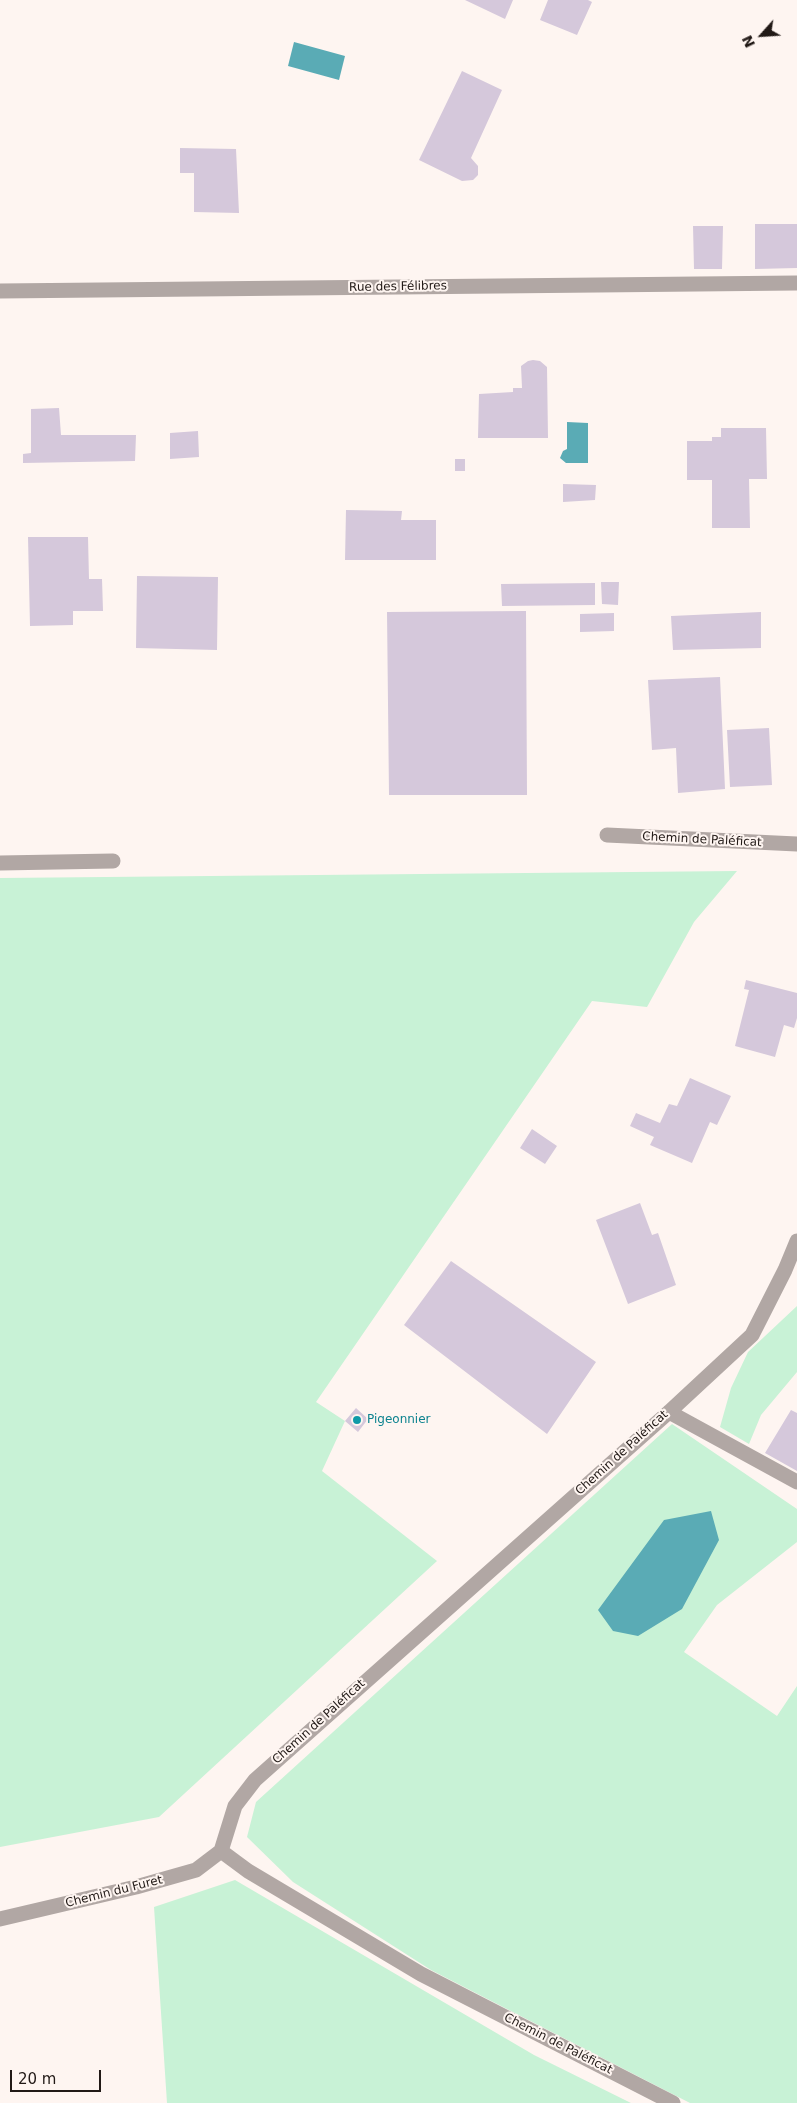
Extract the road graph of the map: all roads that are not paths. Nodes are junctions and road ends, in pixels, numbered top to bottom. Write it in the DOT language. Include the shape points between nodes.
graph roads {
  1 [pos="797,283"];
  2 [pos="0,291"];
  3 [pos="607,835"];
  4 [pos="797,844"];
  5 [pos="113,861"];
  6 [pos="0,863"];
  7 [pos="797,1242"];
  8 [pos="669,1412"];
  9 [pos="797,1482"];
  10 [pos="221,1851"];
  11 [pos="0,1919"];
  12 [pos="673,2103"];
  1 -- 2 [label="street, Rue des Félibres"];
  3 -- 4 [label="street, Chemin de Paléficat"];
  5 -- 6 [label="street"];
  7 -- 8 [label="street, Chemin de Paléficat" via="752,1335"];
  8 -- 9 [label="street"];
  8 -- 10 [label="street, Chemin de Paléficat" via="255,1780 235,1806"];
  10 -- 11 [label="street, Chemin du Furet" via="196,1870"];
  10 -- 12 [label="street, Chemin de Paléficat" via="248,1871 421,1974"];
}
